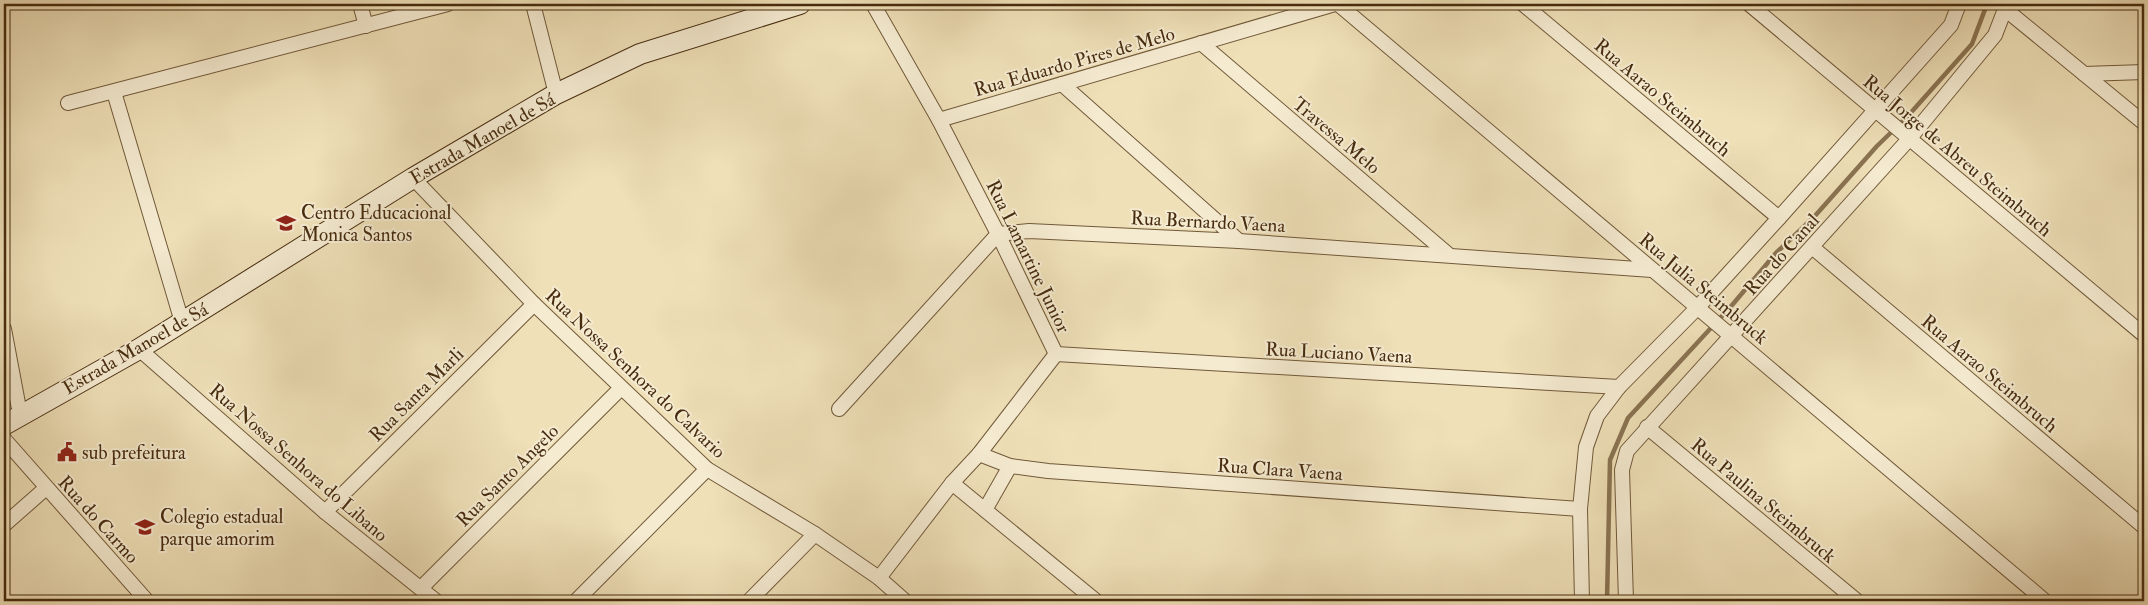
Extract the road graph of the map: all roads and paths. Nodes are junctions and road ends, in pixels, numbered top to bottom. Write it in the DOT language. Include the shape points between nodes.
graph roads {
  1 [pos="360,4"];
  2 [pos="448,4"];
  3 [pos="533,4"];
  4 [pos="800,4"];
  5 [pos="873,4"];
  6 [pos="1336,4"];
  7 [pos="1524,4"];
  8 [pos="1749,4"];
  9 [pos="1959,4"];
  10 [pos="2005,7"];
  11 [pos="366,26"];
  12 [pos="1201,43"];
  13 [pos="2144,72"];
  14 [pos="2084,74"];
  15 [pos="1062,84"];
  16 [pos="114,92"];
  17 [pos="556,94"];
  18 [pos="68,104"];
  19 [pos="1877,112"];
  20 [pos="939,120"];
  21 [pos="2144,123"];
  22 [pos="1908,136"];
  23 [pos="413,178"];
  24 [pos="1779,218"];
  25 [pos="998,234"];
  26 [pos="1239,240"];
  27 [pos="1812,247"];
  28 [pos="1449,255"];
  29 [pos="1652,270"];
  30 [pos="534,304"];
  31 [pos="1701,309"];
  32 [pos="182,322"];
  33 [pos="4,329"];
  34 [pos="1730,333"];
  35 [pos="2144,335"];
  36 [pos="140,349"];
  37 [pos="1056,354"];
  38 [pos="1619,387"];
  39 [pos="621,388"];
  40 [pos="839,409"];
  41 [pos="12,420"];
  42 [pos="1647,427"];
  43 [pos="4,439"];
  44 [pos="979,454"];
  45 [pos="1010,466"];
  46 [pos="707,469"];
  47 [pos="952,483"];
  48 [pos="46,488"];
  49 [pos="1580,509"];
  50 [pos="985,510"];
  51 [pos="325,512"];
  52 [pos="4,525"];
  53 [pos="2144,527"];
  54 [pos="815,534"];
  55 [pos="878,578"];
  56 [pos="421,588"];
  57 [pos="147,601"];
  58 [pos="436,601"];
  59 [pos="576,601"];
  60 [pos="749,601"];
  61 [pos="905,601"];
  62 [pos="1097,601"];
  63 [pos="1582,601"];
  64 [pos="1626,601"];
  65 [pos="1857,601"];
  66 [pos="2045,601"];
  1 -- 11 [label="street"];
  2 -- 11 [label="street"];
  3 -- 17 [label="street"];
  4 -- 17 [label="main road, Estrada Manoel de Sá" via="640,54"];
  5 -- 20 [label="street, Rua Lamartine Junior"];
  6 -- 12 [label="street, Rua Eduardo Pires de Melo"];
  6 -- 29 [label="street, Rua Julia Steimbruck"];
  7 -- 24 [label="street, Rua Aarao Steimbruch"];
  8 -- 19 [label="street, Rua Jorge de Abreu Steimbruch"];
  9 -- 19 [label="street, Rua do Canal" via="1951,25"];
  10 -- 14 [label="street"];
  10 -- 22 [label="street, Rua do Canal" via="1995,34"];
  11 -- 16 [label="street"];
  12 -- 15 [label="street, Rua Eduardo Pires de Melo"];
  12 -- 28 [label="street, Travessa Melo"];
  13 -- 14 [label="street"];
  14 -- 21 [label="street"];
  15 -- 20 [label="street, Rua Eduardo Pires de Melo"];
  15 -- 26 [label="street"];
  16 -- 18 [label="street"];
  16 -- 32 [label="street"];
  17 -- 23 [label="main road, Estrada Manoel de Sá"];
  19 -- 22 [label="street, Rua Jorge de Abreu Steimbruch"];
  19 -- 24 [label="street, Rua do Canal"];
  20 -- 25 [label="street, Rua Lamartine Junior"];
  22 -- 27 [label="street, Rua do Canal"];
  22 -- 35 [label="street, Rua Jorge de Abreu Steimbruch"];
  23 -- 30 [label="street, Rua Nossa Senhora do Calvario"];
  23 -- 32 [label="main road, Estrada Manoel de Sá"];
  24 -- 31 [label="street, Rua do Canal"];
  25 -- 26 [label="street, Rua Bernardo Vaena" via="1029,231"];
  25 -- 37 [label="street, Rua Lamartine Junior"];
  25 -- 40 [label="street"];
  26 -- 28 [label="street, Rua Bernardo Vaena"];
  27 -- 34 [label="street, Rua do Canal"];
  27 -- 53 [label="street, Rua Aarao Steimbruch"];
  28 -- 29 [label="street, Rua Bernardo Vaena"];
  29 -- 31 [label="street, Rua Julia Steimbruck"];
  30 -- 39 [label="street, Rua Nossa Senhora do Calvario"];
  30 -- 51 [label="street, Rua Santa Marli"];
  31 -- 34 [label="street, Rua Julia Steimbruck"];
  31 -- 38 [label="street, Rua do Canal"];
  32 -- 36 [label="main road, Estrada Manoel de Sá"];
  33 -- 41 [label="street"];
  34 -- 42 [label="street, Rua do Canal"];
  34 -- 66 [label="street, Rua Julia Steimbruck"];
  36 -- 41 [label="main road, Estrada Manoel de Sá"];
  36 -- 51 [label="street, Rua Nossa Senhora do Libano"];
  37 -- 38 [label="street, Rua Luciano Vaena"];
  37 -- 44 [label="street, Rua Lamartine Junior"];
  38 -- 49 [label="street, Rua do Canal" via="1597,416 1586,447"];
  39 -- 46 [label="street, Rua Nossa Senhora do Calvario"];
  39 -- 56 [label="street, Rua Santo Angelo"];
  42 -- 64 [label="street, Rua do Canal" via="1627,451 1622,470"];
  42 -- 65 [label="street, Rua Paulina Steimbruck"];
  43 -- 48 [label="street, Rua do Carmo"];
  44 -- 45 [label="street, Rua Clara Vaena"];
  44 -- 47 [label="street, Rua Lamartine Junior"];
  45 -- 49 [label="street, Rua Clara Vaena"];
  45 -- 50 [label="street"];
  46 -- 54 [label="street, Rua Nossa Senhora do Calvario"];
  46 -- 59 [label="street"];
  47 -- 50 [label="street"];
  47 -- 55 [label="street, Rua Lamartine Junior"];
  48 -- 52 [label="street"];
  48 -- 57 [label="street, Rua do Carmo"];
  49 -- 63 [label="street, Rua do Canal"];
  50 -- 62 [label="street"];
  51 -- 56 [label="street, Rua Nossa Senhora do Libano"];
  54 -- 55 [label="street, Rua Nossa Senhora do Calvario"];
  54 -- 60 [label="street"];
  55 -- 61 [label="street, Rua Nossa Senhora do Calvario"];
  56 -- 58 [label="street, Rua Nossa Senhora do Libano"];
}
